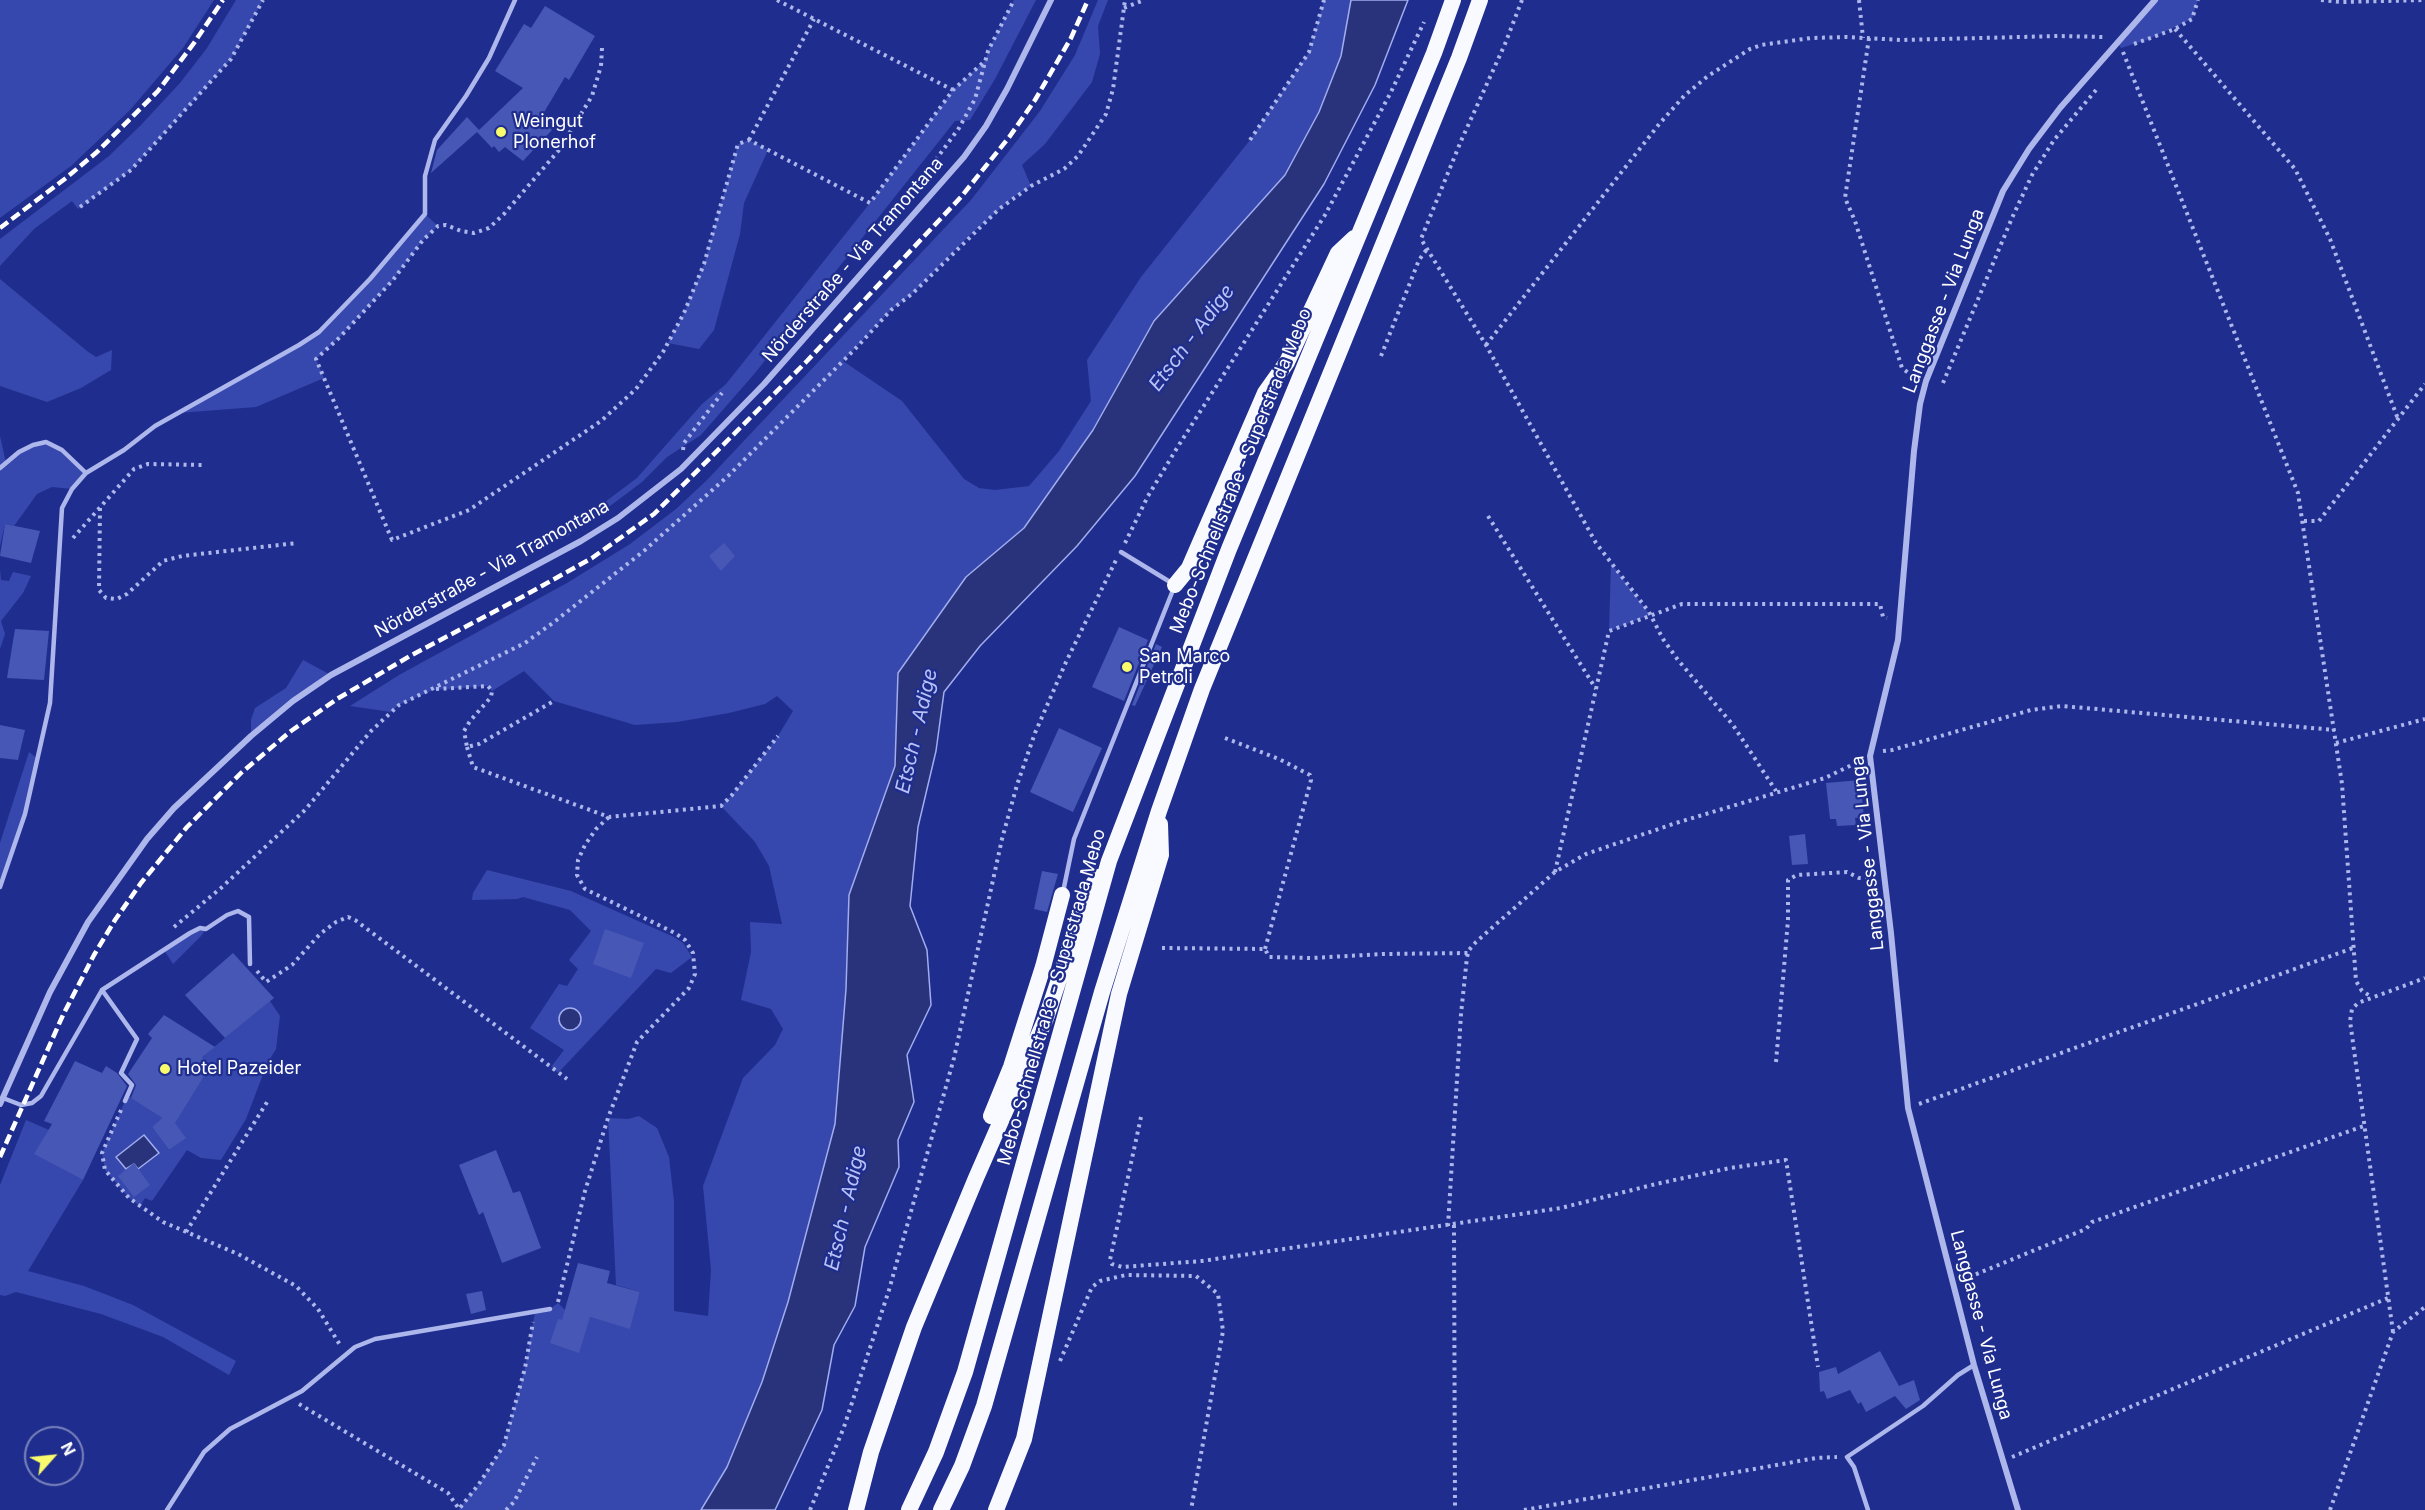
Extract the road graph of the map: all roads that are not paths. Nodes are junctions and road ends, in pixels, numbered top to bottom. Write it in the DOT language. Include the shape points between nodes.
graph roads {
  1 [pos="516,0"];
  2 [pos="1051,0"];
  3 [pos="1453,0"];
  4 [pos="1480,0"];
  5 [pos="2155,0"];
  6 [pos="1359,233"];
  7 [pos="0,468"];
  8 [pos="86,473"];
  9 [pos="1121,552"];
  10 [pos="1175,585"];
  11 [pos="1159,811"];
  12 [pos="1109,861"];
  13 [pos="0,887"];
  14 [pos="1062,895"];
  15 [pos="250,964"];
  16 [pos="102,990"];
  17 [pos="1,1101"];
  18 [pos="125,1101"];
  19 [pos="926,1299"];
  20 [pos="550,1309"];
  21 [pos="1974,1365"];
  22 [pos="167,1510"];
  23 [pos="856,1510"];
  24 [pos="909,1510"];
  25 [pos="941,1510"];
  26 [pos="996,1510"];
  27 [pos="1868,1510"];
  28 [pos="2018,1510"];
  1 -- 8 [label="lane" via="489,58 435,140 425,176 425,214 370,279 319,332 155,426"];
  2 -- 17 [label="street, Nörderstraße - Via Tramontana" via="987,126 964,157 764,384 681,469 581,541 331,675 251,735 174,808 88,922 50,992"];
  3 -- 6 [label="highway, Mebo-Schnellstraße - Superstrada Mebo"];
  4 -- 11 [label="highway" via="1202,689"];
  5 -- 21 [label="street, Langgasse - Via Lunga" via="2060,108 2003,191 1926,381 1914,451 1898,640 1870,756 1908,1108"];
  6 -- 10 [label="highway" via="1338,253 1287,362 1265,393 1244,437 1189,568"];
  6 -- 12 [label="highway, Mebo-Schnellstraße - Superstrada Mebo" via="1229,549"];
  7 -- 8 [label="lane" via="19,452 46,442 62,450"];
  8 -- 13 [label="lane" via="62,508 50,703 25,814"];
  9 -- 10 [label="lane"];
  10 -- 14 [label="lane" via="1074,839"];
  11 -- 25 [label="highway" via="1102,992 984,1406"];
  11 -- 26 [label="highway" via="1161,855 1119,994 1024,1439"];
  12 -- 19 [label="highway" via="1089,890 1046,1018"];
  12 -- 24 [label="highway, Mebo-Schnellstraße - Superstrada Mebo" via="965,1372 936,1452"];
  14 -- 19 [label="highway" via="1011,1067 925,1274"];
  15 -- 16 [label="lane" via="249,917 238,910 206,929 200,927"];
  16 -- 17 [label="lane" via="40,1096 21,1106"];
  16 -- 18 [label="lane" via="137,1039 120,1072 132,1085"];
  19 -- 23 [label="highway" via="871,1452"];
  20 -- 22 [label="lane" via="375,1339 355,1347 302,1391 230,1429 204,1452"];
  21 -- 27 [label="lane" via="1923,1406 1847,1457"];
  21 -- 28 [label="street, Langgasse - Via Lunga"];
}
